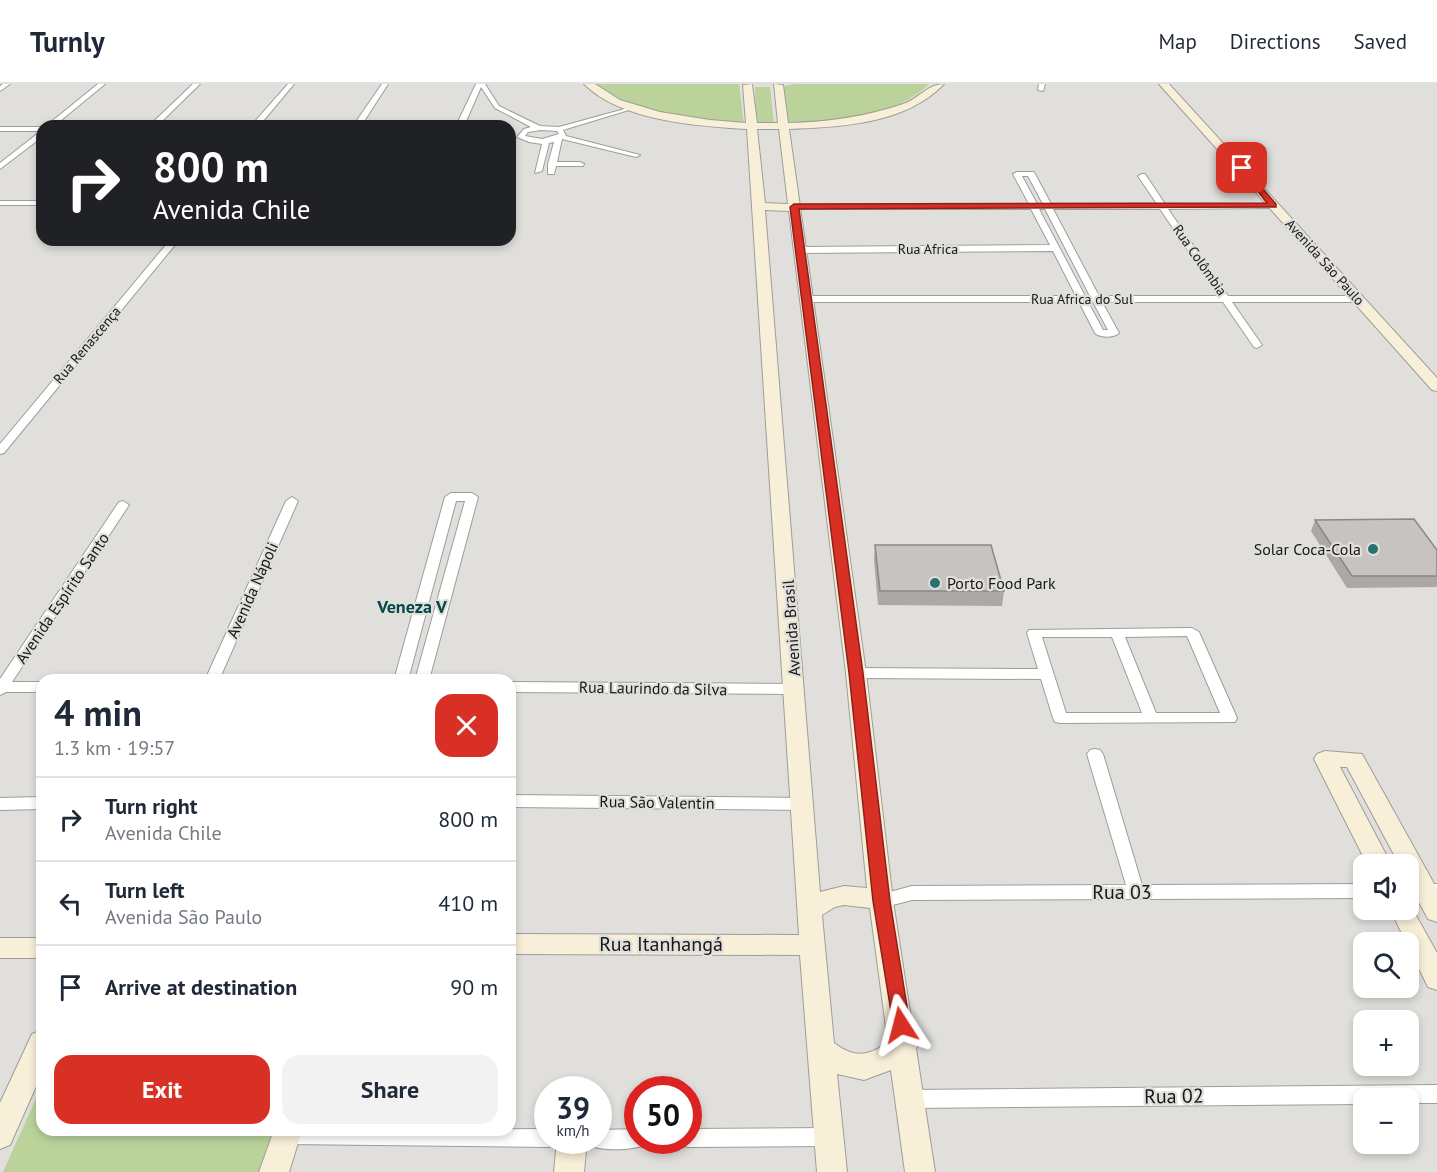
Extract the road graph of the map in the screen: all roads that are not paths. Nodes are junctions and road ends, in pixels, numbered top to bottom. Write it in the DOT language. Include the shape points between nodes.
graph roads {
  1 [pos="7,84"];
  2 [pos="102,84"];
  3 [pos="197,84"];
  4 [pos="291,84"];
  5 [pos="385,84"];
  6 [pos="481,84"];
  7 [pos="589,84"];
  8 [pos="784,84"];
  9 [pos="939,84"];
  10 [pos="1164,84"];
  11 [pos="748,85"];
  12 [pos="775,85"];
  13 [pos="0,89"];
  14 [pos="630,108"];
  15 [pos="57,120"];
  16 [pos="159,120"];
  17 [pos="260,120"];
  18 [pos="361,120"];
  19 [pos="463,120"];
  20 [pos="753,127"];
  21 [pos="784,127"];
  22 [pos="536,128"];
  23 [pos="516,130"];
  24 [pos="0,131"];
  25 [pos="36,132"];
  26 [pos="516,132"];
  27 [pos="522,133"];
  28 [pos="559,135"];
  29 [pos="36,137"];
  30 [pos="546,141"];
  31 [pos="636,155"];
  32 [pos="580,164"];
  33 [pos="0,167"];
  34 [pos="538,171"];
  35 [pos="1142,176"];
  36 [pos="1033,202"];
  37 [pos="1045,202"];
  38 [pos="1160,202"];
  39 [pos="0,203"];
  40 [pos="36,203"];
  41 [pos="759,204"];
  42 [pos="794,204"];
  43 [pos="1272,204"];
  44 [pos="170,246"];
  45 [pos="1056,248"];
  46 [pos="800,250"];
  47 [pos="806,299"];
  48 [pos="1097,299"];
  49 [pos="1359,299"];
  50 [pos="1083,300"];
  51 [pos="1227,300"];
  52 [pos="1257,345"];
  53 [pos="1437,387"];
  54 [pos="0,451"];
  55 [pos="292,501"];
  56 [pos="123,505"];
  57 [pos="1117,633"];
  58 [pos="856,673"];
  59 [pos="215,674"];
  60 [pos="403,674"];
  61 [pos="424,674"];
  62 [pos="1047,674"];
  63 [pos="36,687"];
  64 [pos="516,687"];
  65 [pos="1,688"];
  66 [pos="795,689"];
  67 [pos="1151,718"];
  68 [pos="1095,754"];
  69 [pos="516,801"];
  70 [pos="36,803"];
  71 [pos="0,804"];
  72 [pos="804,804"];
  73 [pos="1374,854"];
  74 [pos="1404,854"];
  75 [pos="1353,891"];
  76 [pos="1424,891"];
  77 [pos="1136,892"];
  78 [pos="881,901"];
  79 [pos="811,910"];
  80 [pos="1437,912"];
  81 [pos="1408,920"];
  82 [pos="516,944"];
  83 [pos="812,945"];
  84 [pos="0,948"];
  85 [pos="36,948"];
  86 [pos="1437,979"];
  87 [pos="904,1045"];
  88 [pos="822,1050"];
  89 [pos="36,1055"];
  90 [pos="1437,1094"];
  91 [pos="910,1099"];
  92 [pos="0,1135"];
  93 [pos="286,1136"];
  94 [pos="461,1136"];
  95 [pos="829,1137"];
  96 [pos="534,1138"];
  97 [pos="702,1138"];
  98 [pos="571,1154"];
  99 [pos="274,1172"];
  100 [pos="569,1172"];
  101 [pos="832,1172"];
  102 [pos="920,1172"];
  1 -- 13 [label="street"];
  2 -- 15 [label="street"];
  3 -- 16 [label="street"];
  4 -- 17 [label="street"];
  5 -- 18 [label="street"];
  6 -- 19 [label="street"];
  6 -- 22 [label="street" via="497,107"];
  7 -- 14 [label="main road" via="596,92"];
  8 -- 12 [label="main road"];
  9 -- 21 [label="main road" via="920,99 884,113"];
  10 -- 43 [label="main road, Avenida São Paulo"];
  11 -- 20 [label="main road, Avenida Brasil"];
  12 -- 21 [label="main road"];
  14 -- 20 [label="main road" via="680,120"];
  14 -- 28 [label="street"];
  20 -- 21 [label="main road"];
  20 -- 41 [label="main road, Avenida Brasil"];
  21 -- 42 [label="main road"];
  22 -- 23 [label="street"];
  22 -- 27 [label="street"];
  22 -- 28 [label="street"];
  24 -- 25 [label="street"];
  26 -- 27 [label="street"];
  27 -- 30 [label="street" via="521,137 528,140"];
  28 -- 30 [label="street"];
  28 -- 31 [label="street"];
  28 -- 32 [label="street" via="551,168"];
  29 -- 33 [label="street"];
  30 -- 34 [label="street"];
  35 -- 38 [label="street, Rua Colômbia"];
  36 -- 37 [label="street"];
  36 -- 37 [label="street" via="1017,174 1031,174"];
  36 -- 42 [label="street"];
  36 -- 45 [label="street"];
  37 -- 38 [label="street"];
  37 -- 48 [label="street"];
  38 -- 43 [label="street"];
  38 -- 51 [label="street, Rua Colômbia"];
  39 -- 40 [label="street"];
  41 -- 42 [label="main road" via="771,208"];
  41 -- 66 [label="main road, Avenida Brasil"];
  42 -- 46 [label="main road"];
  43 -- 49 [label="main road, Avenida São Paulo"];
  44 -- 54 [label="street, Rua Renascença"];
  45 -- 46 [label="street, Rua Africa"];
  45 -- 50 [label="street"];
  46 -- 47 [label="main road"];
  47 -- 50 [label="street, Rua Africa do Sul"];
  47 -- 58 [label="main road"];
  48 -- 50 [label="street, Rua Africa do Sul"];
  48 -- 50 [label="street" via="1114,333 1100,333"];
  48 -- 51 [label="street, Rua Africa do Sul"];
  49 -- 51 [label="street, Rua Africa do Sul"];
  49 -- 53 [label="main road, Avenida São Paulo"];
  51 -- 52 [label="street, Rua Colômbia"];
  55 -- 59 [label="street, Avenida Nápoli"];
  56 -- 65 [label="street, Avenida Espírito Santo"];
  57 -- 62 [label="street" via="1034,633"];
  57 -- 67 [label="street"];
  57 -- 67 [label="street" via="1192,632 1230,718"];
  58 -- 62 [label="street"];
  58 -- 78 [label="main road"];
  60 -- 61 [label="street" via="451,497 472,497"];
  62 -- 67 [label="street" via="1060,718"];
  63 -- 65 [label="street"];
  64 -- 66 [label="street, Rua Laurindo da Silva"];
  66 -- 72 [label="main road, Avenida Brasil"];
  68 -- 77 [label="street"];
  69 -- 72 [label="street, Rua São Valentin"];
  70 -- 71 [label="street"];
  72 -- 79 [label="main road, Avenida Brasil"];
  73 -- 74 [label="main road" via="1325,759 1354,759"];
  75 -- 77 [label="street, Rua 03"];
  76 -- 80 [label="main road"];
  77 -- 78 [label="street, Rua 03" via="912,893"];
  78 -- 79 [label="main road" via="838,895"];
  78 -- 87 [label="main road"];
  79 -- 83 [label="main road, Avenida Brasil"];
  81 -- 86 [label="main road"];
  82 -- 83 [label="main road, Rua Itanhangá"];
  83 -- 88 [label="main road, Avenida Brasil"];
  84 -- 85 [label="main road"];
  87 -- 88 [label="main road" via="885,1061 860,1068 834,1060"];
  87 -- 91 [label="main road"];
  88 -- 95 [label="main road, Avenida Brasil"];
  89 -- 92 [label="main road"];
  90 -- 91 [label="street, Rua 02"];
  91 -- 102 [label="main road"];
  93 -- 99 [label="main road"];
  94 -- 96 [label="street"];
  95 -- 97 [label="street"];
  95 -- 101 [label="main road, Avenida Brasil"];
  98 -- 100 [label="main road"];
}
